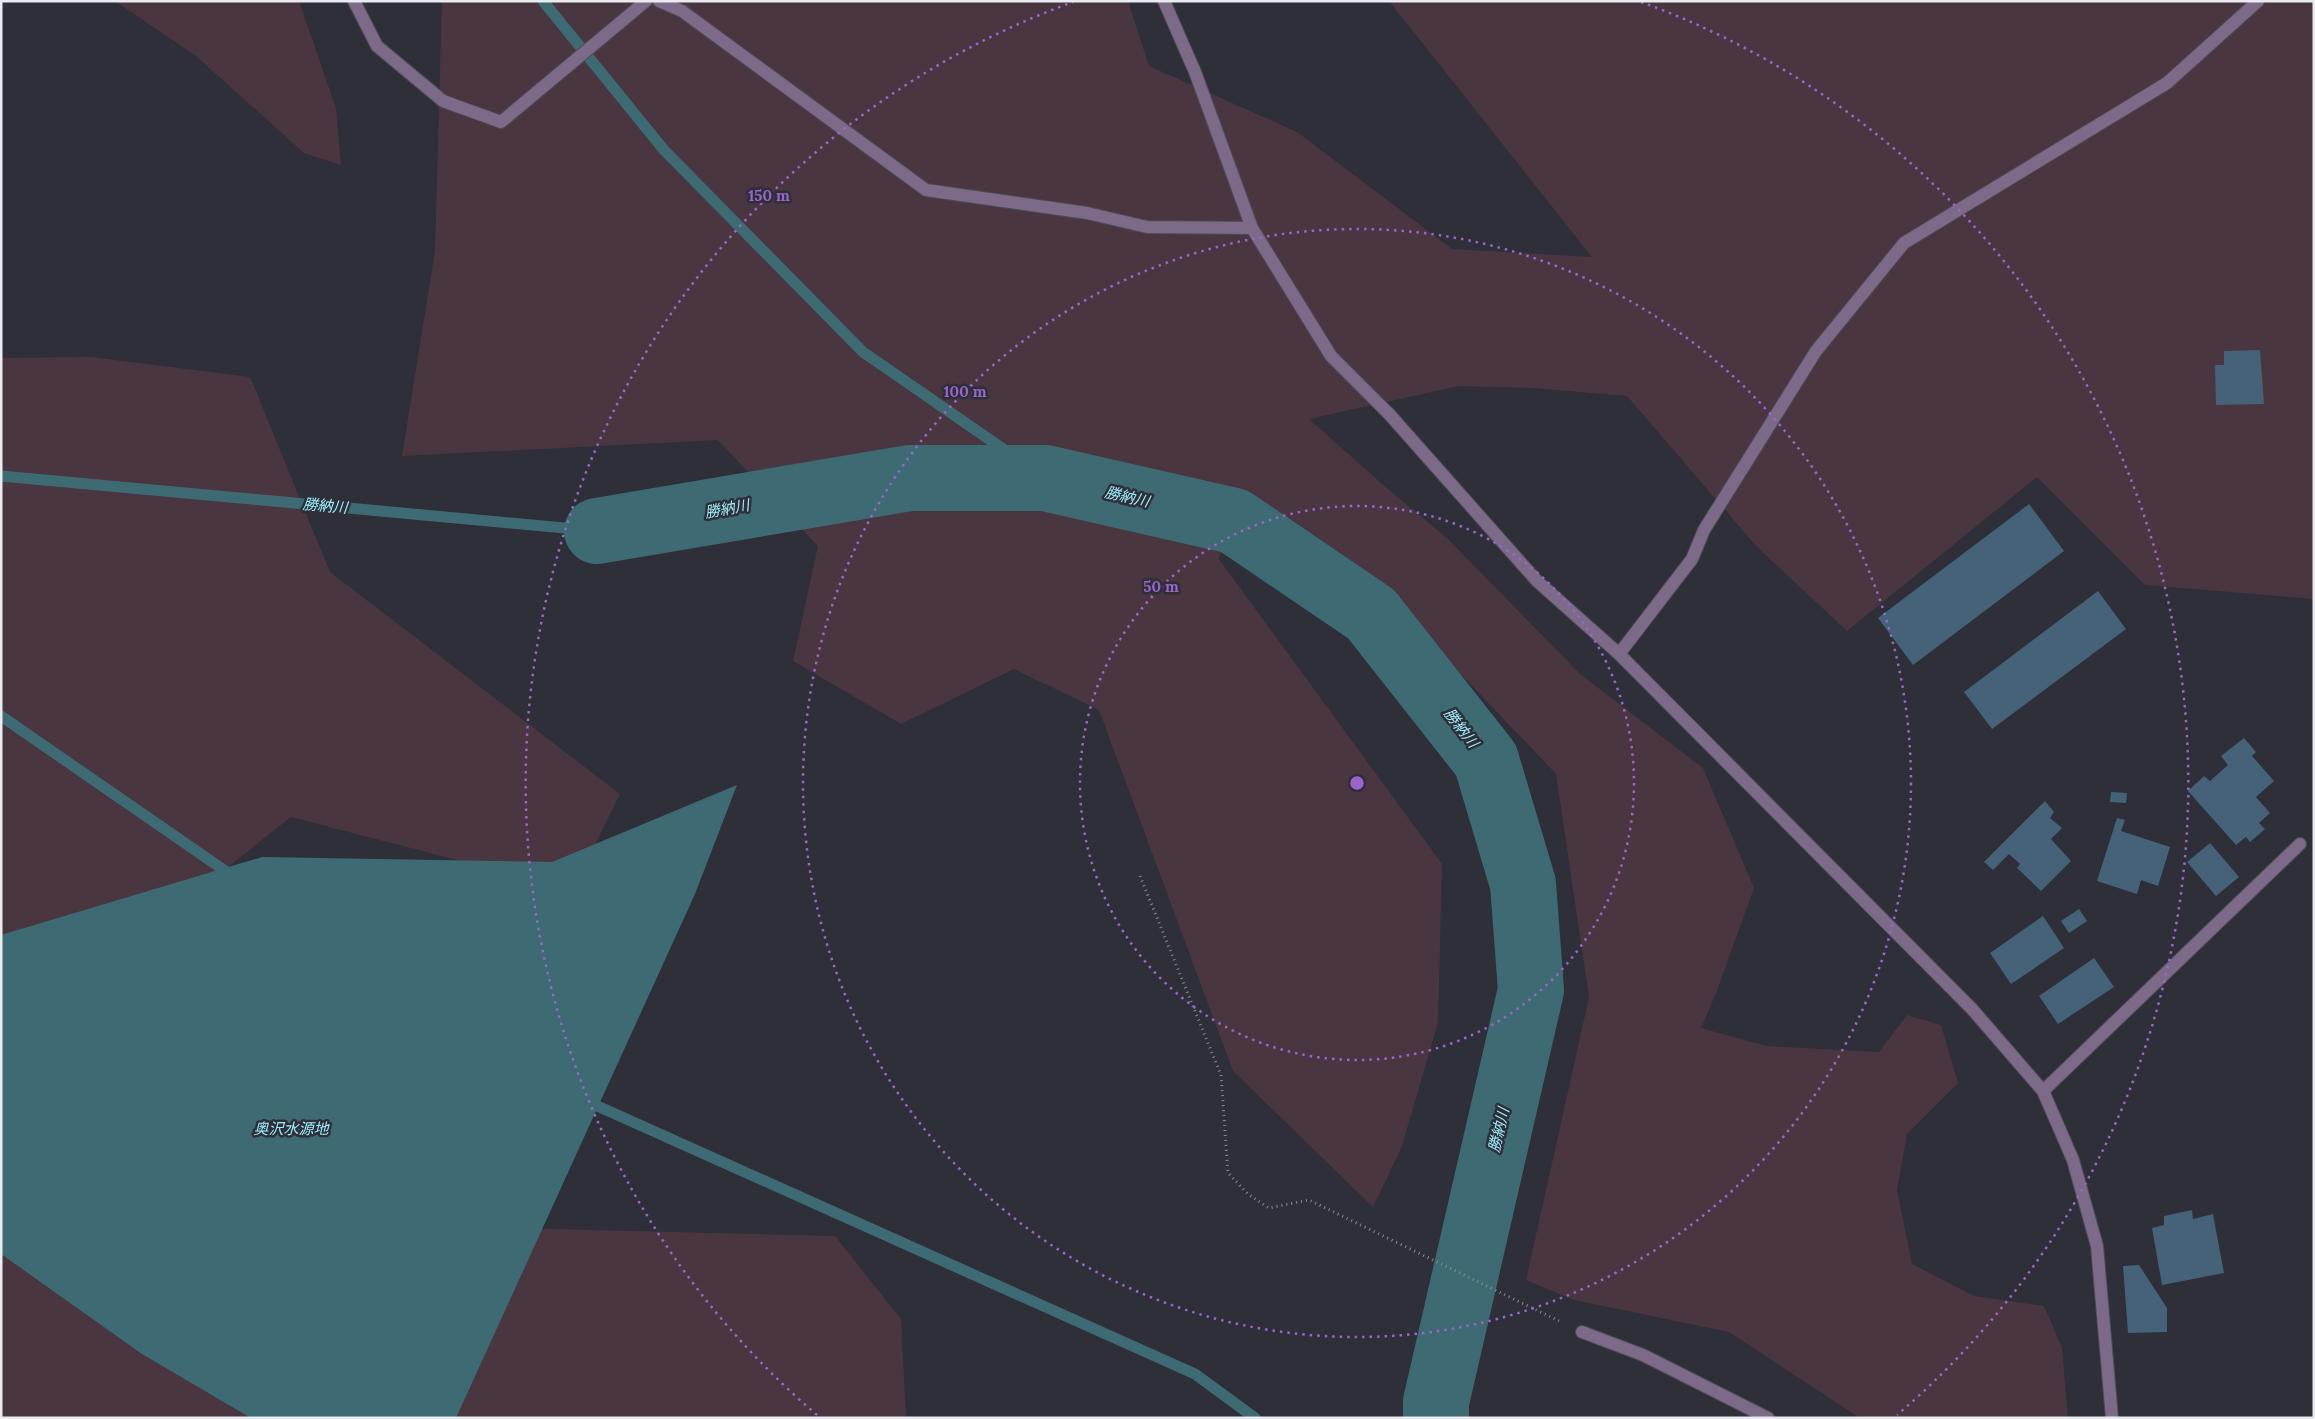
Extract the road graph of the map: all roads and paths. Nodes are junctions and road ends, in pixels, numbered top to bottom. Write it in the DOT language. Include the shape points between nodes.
graph roads {
  1 [pos="354,1"];
  2 [pos="646,1"];
  3 [pos="659,1"];
  4 [pos="1164,1"];
  5 [pos="2258,1"];
  6 [pos="1252,228"];
  7 [pos="1619,654"];
  8 [pos="2300,844"];
  9 [pos="1140,876"];
  10 [pos="2043,1092"];
  11 [pos="1582,1332"];
  12 [pos="1768,1418"];
  13 [pos="2112,1418"];
  1 -- 2 [label="street" via="377,46 443,101 501,122"];
  3 -- 6 [label="street" via="682,12 926,190 1087,213 1147,227"];
  4 -- 6 [label="street" via="1195,72"];
  5 -- 7 [label="street" via="2167,84 1904,243 1816,351 1704,530 1692,559"];
  6 -- 7 [label="street" via="1331,356 1390,415 1537,581"];
  7 -- 10 [label="street" via="1972,1009"];
  8 -- 10 [label="street"];
  9 -- 11 [label="path" via="1221,1075 1228,1173 1248,1194 1269,1208 1309,1200"];
  10 -- 13 [label="street" via="2073,1160 2097,1246"];
  11 -- 12 [label="street" via="1643,1355"];
}
